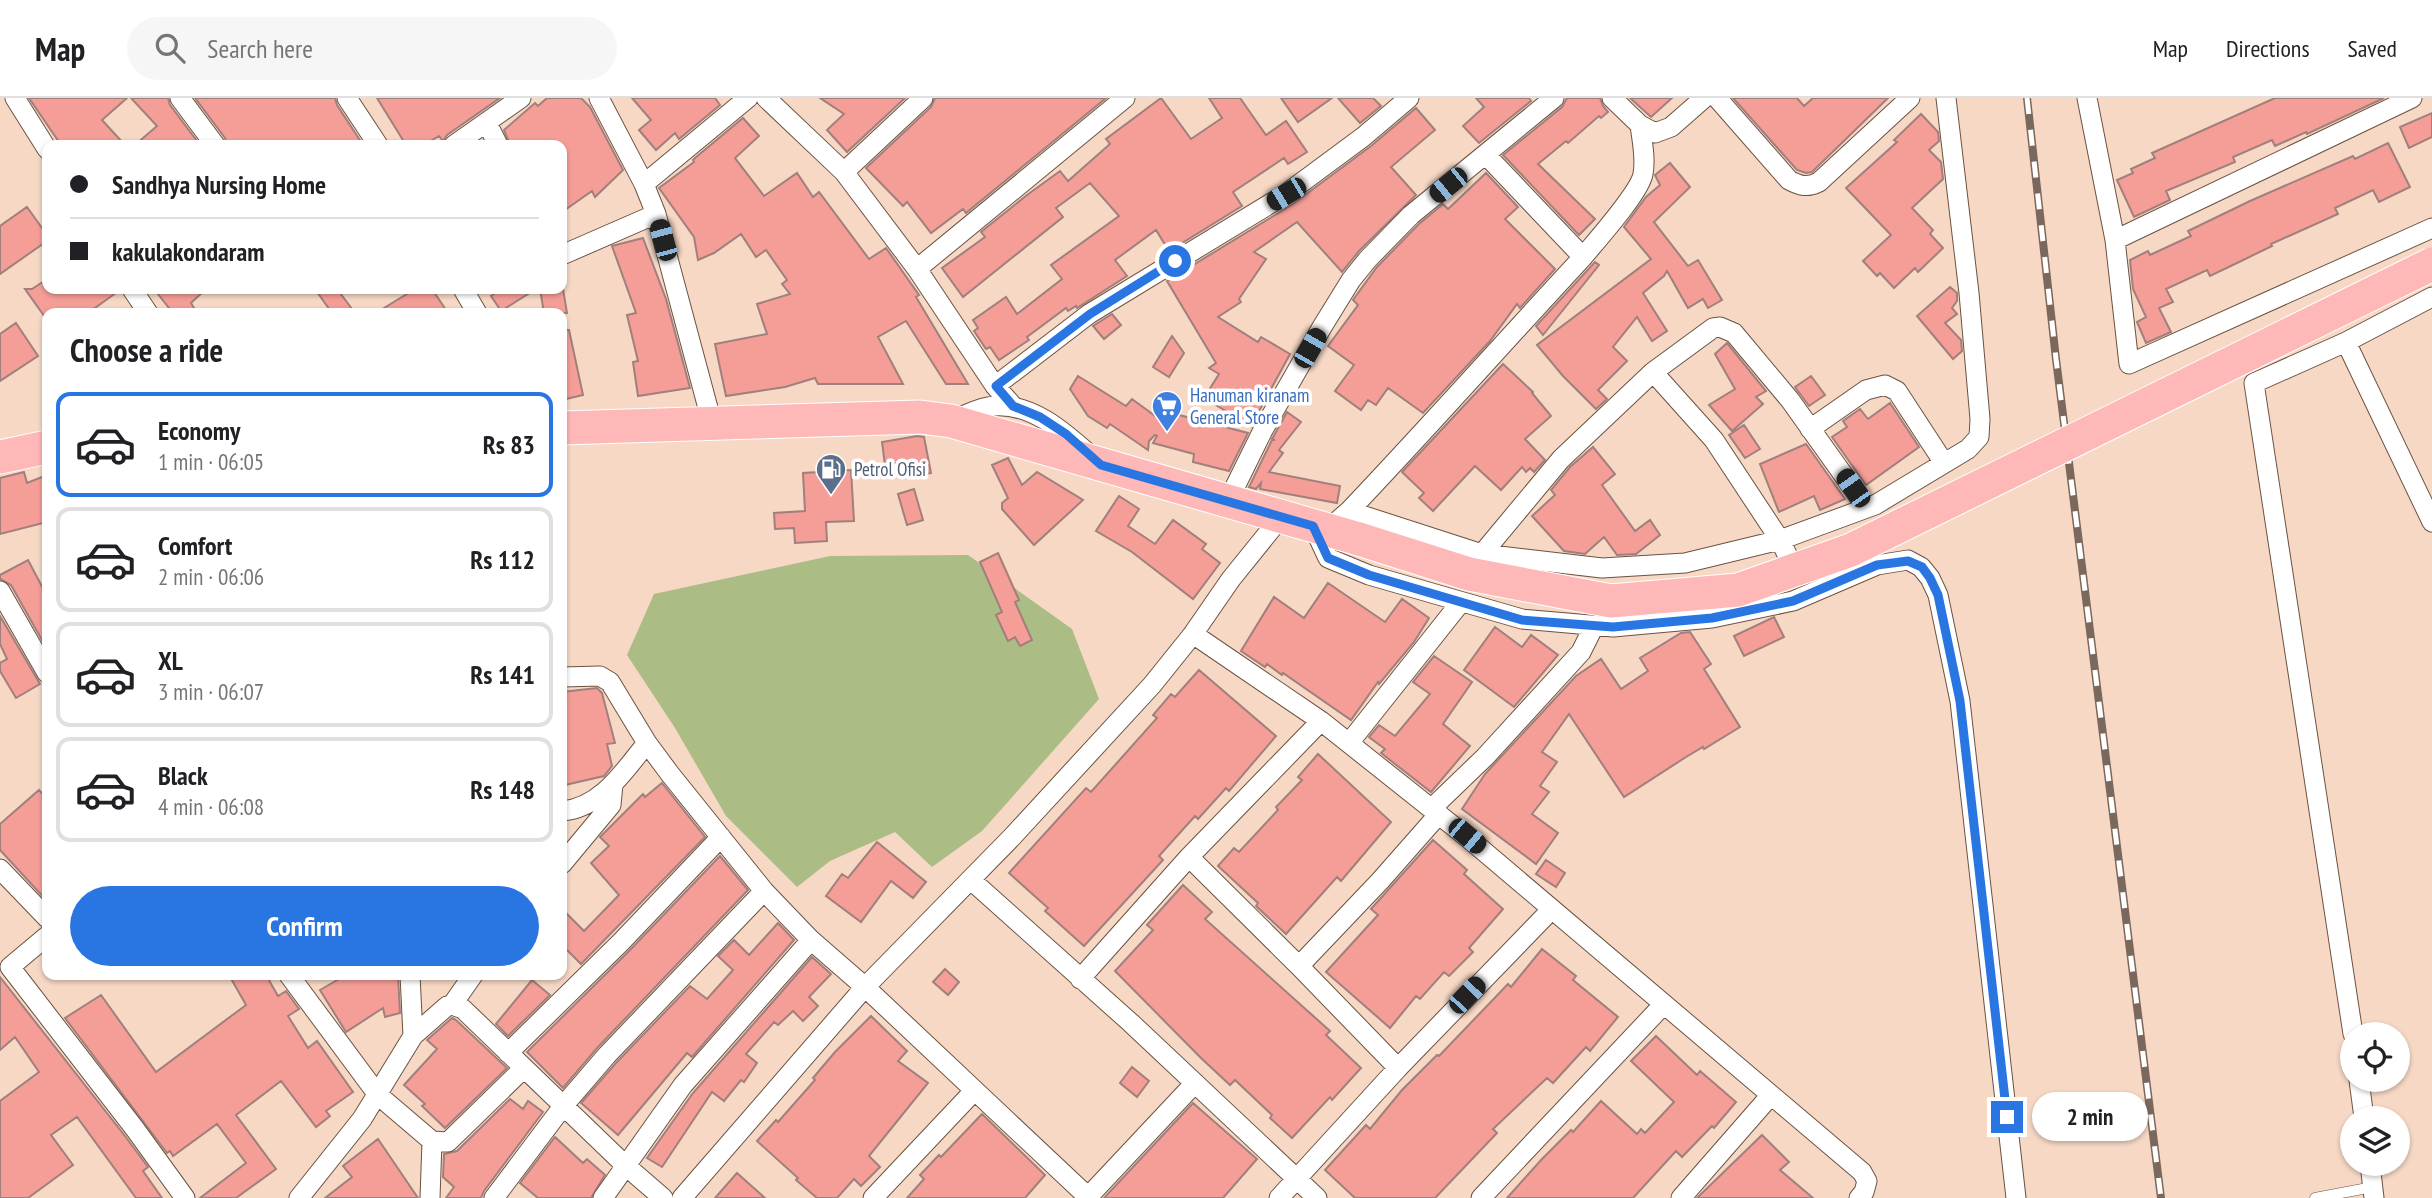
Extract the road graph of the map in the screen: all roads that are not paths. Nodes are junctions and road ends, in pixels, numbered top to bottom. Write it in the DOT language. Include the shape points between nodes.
graph roads {
  1 [pos="15,98"];
  2 [pos="180,98"];
  3 [pos="347,98"];
  4 [pos="521,98"];
  5 [pos="599,98"];
  6 [pos="748,98"];
  7 [pos="766,98"];
  8 [pos="923,98"];
  9 [pos="1125,98"];
  10 [pos="1409,98"];
  11 [pos="1554,98"];
  12 [pos="1612,98"];
  13 [pos="1704,98"];
  14 [pos="1717,98"];
  15 [pos="1910,98"];
  16 [pos="1946,98"];
  17 [pos="2412,98"];
  18 [pos="2089,99"];
  19 [pos="487,123"];
  20 [pos="1640,125"];
  21 [pos="211,140"];
  22 [pos="375,140"];
  23 [pos="462,140"];
  24 [pos="496,140"];
  25 [pos="42,141"];
  26 [pos="1486,155"];
  27 [pos="844,172"];
  28 [pos="644,184"];
  29 [pos="656,214"];
  30 [pos="2432,228"];
  31 [pos="2115,240"];
  32 [pos="567,253"];
  33 [pos="1583,257"];
  34 [pos="2432,264"];
  35 [pos="917,269"];
  36 [pos="2432,297"];
  37 [pos="2346,342"];
  38 [pos="1653,372"];
  39 [pos="996,386"];
  40 [pos="1013,406"];
  41 [pos="951,421"];
  42 [pos="712,423"];
  43 [pos="567,428"];
  44 [pos="1810,429"];
  45 [pos="42,448"];
  46 [pos="0,457"];
  47 [pos="1944,463"];
  48 [pos="1101,465"];
  49 [pos="2427,497"];
  50 [pos="1228,501"];
  51 [pos="1867,508"];
  52 [pos="1281,517"];
  53 [pos="2432,522"];
  54 [pos="1337,527"];
  55 [pos="1482,554"];
  56 [pos="1787,555"];
  57 [pos="0,591"];
  58 [pos="1461,602"];
  59 [pos="1594,626"];
  60 [pos="1193,634"];
  61 [pos="42,664"];
  62 [pos="567,677"];
  63 [pos="1321,722"];
  64 [pos="647,743"];
  65 [pos="1349,743"];
  66 [pos="614,784"];
  67 [pos="567,810"];
  68 [pos="1435,811"];
  69 [pos="721,837"];
  70 [pos="1189,857"];
  71 [pos="567,858"];
  72 [pos="0,869"];
  73 [pos="971,880"];
  74 [pos="764,891"];
  75 [pos="1552,909"];
  76 [pos="42,913"];
  77 [pos="42,940"];
  78 [pos="811,940"];
  79 [pos="1299,965"];
  80 [pos="5,970"];
  81 [pos="1080,979"];
  82 [pos="293,980"];
  83 [pos="410,980"];
  84 [pos="470,980"];
  85 [pos="865,988"];
  86 [pos="1664,1004"];
  87 [pos="452,1005"];
  88 [pos="2351,1022"];
  89 [pos="413,1036"];
  90 [pos="508,1053"];
  91 [pos="524,1068"];
  92 [pos="1398,1068"];
  93 [pos="1195,1083"];
  94 [pos="974,1091"];
  95 [pos="378,1095"];
  96 [pos="1771,1096"];
  97 [pos="564,1105"];
  98 [pos="432,1141"];
  99 [pos="626,1166"];
  100 [pos="1297,1180"];
  101 [pos="2374,1193"];
  102 [pos="691,1194"];
  103 [pos="301,1197"];
  104 [pos="1088,1197"];
  105 [pos="186,1198"];
  106 [pos="430,1198"];
  107 [pos="495,1198"];
  108 [pos="603,1198"];
  109 [pos="663,1198"];
  110 [pos="873,1198"];
  111 [pos="1279,1198"];
  112 [pos="1317,1198"];
  113 [pos="1481,1198"];
  114 [pos="1682,1198"];
  115 [pos="1859,1198"];
  116 [pos="2016,1198"];
  117 [pos="2315,1198"];
  1 -- 25 [label="street"];
  2 -- 21 [label="street"];
  3 -- 22 [label="street"];
  4 -- 19 [label="street"];
  5 -- 28 [label="street"];
  6 -- 28 [label="street"];
  7 -- 27 [label="street"];
  8 -- 27 [label="street"];
  9 -- 35 [label="street"];
  10 -- 39 [label="street" via="1286,194 1090,314"];
  11 -- 26 [label="street"];
  12 -- 20 [label="street"];
  13 -- 20 [label="street" via="1662,131 1655,133"];
  14 -- 15 [label="street" via="1789,180 1800,186 1819,182"];
  16 -- 47 [label="street" via="1980,419 1975,443"];
  17 -- 31 [label="street"];
  18 -- 31 [label="street"];
  19 -- 23 [label="street"];
  19 -- 24 [label="street"];
  20 -- 33 [label="street" via="1644,156 1638,189"];
  26 -- 33 [label="street"];
  26 -- 50 [label="street" via="1386,238 1351,281 1263,430"];
  27 -- 35 [label="street"];
  28 -- 29 [label="street"];
  29 -- 32 [label="street"];
  29 -- 42 [label="street"];
  30 -- 31 [label="street" via="2129,364"];
  33 -- 54 [label="street"];
  34 -- 56 [label="highway, bridge" via="1852,550"];
  35 -- 39 [label="street"];
  36 -- 37 [label="street"];
  37 -- 49 [label="street"];
  37 -- 88 [label="street" via="2254,383"];
  38 -- 44 [label="street" via="1705,332 1720,327 1734,333"];
  38 -- 55 [label="street" via="1561,458"];
  38 -- 56 [label="street" via="1714,440"];
  39 -- 40 [label="street"];
  40 -- 41 [label="street" via="992,406"];
  40 -- 48 [label="street" via="1049,422"];
  41 -- 42 [label="highway" via="920,417"];
  41 -- 48 [label="highway"];
  42 -- 43 [label="highway"];
  44 -- 47 [label="street" via="1866,390 1885,385 1897,391"];
  44 -- 51 [label="street"];
  45 -- 46 [label="highway"];
  47 -- 51 [label="street"];
  48 -- 50 [label="highway"];
  49 -- 53 [label="street"];
  50 -- 52 [label="highway"];
  51 -- 56 [label="street"];
  52 -- 54 [label="highway"];
  52 -- 60 [label="street"];
  54 -- 55 [label="street"];
  54 -- 56 [label="highway, bridge" via="1469,574 1611,601 1738,590"];
  54 -- 58 [label="street" via="1328,558"];
  55 -- 56 [label="street" via="1602,568"];
  57 -- 61 [label="street"];
  58 -- 59 [label="street" via="1522,620"];
  58 -- 65 [label="street"];
  59 -- 68 [label="street" via="1581,652"];
  59 -- 116 [label="street" via="1712,618 1793,601 1877,565 1908,561 1922,567 1938,595 1960,701"];
  60 -- 63 [label="street"];
  60 -- 73 [label="street" via="1152,685"];
  62 -- 64 [label="street" via="600,677 610,682"];
  63 -- 65 [label="street"];
  63 -- 70 [label="street"];
  64 -- 66 [label="street"];
  64 -- 69 [label="street"];
  65 -- 68 [label="street"];
  66 -- 67 [label="street" via="594,801"];
  66 -- 71 [label="street" via="611,805"];
  68 -- 75 [label="street"];
  68 -- 79 [label="street" via="1381,881"];
  69 -- 74 [label="street"];
  69 -- 90 [label="street"];
  70 -- 79 [label="street"];
  70 -- 81 [label="street"];
  72 -- 76 [label="street"];
  73 -- 81 [label="street"];
  73 -- 85 [label="street"];
  74 -- 78 [label="street"];
  74 -- 97 [label="street"];
  75 -- 86 [label="street"];
  75 -- 92 [label="street"];
  77 -- 80 [label="street"];
  78 -- 85 [label="street"];
  78 -- 99 [label="street" via="683,1085"];
  79 -- 92 [label="street"];
  80 -- 105 [label="street"];
  81 -- 93 [label="street"];
  82 -- 95 [label="street"];
  83 -- 89 [label="street"];
  84 -- 87 [label="street"];
  85 -- 94 [label="street"];
  85 -- 102 [label="street"];
  86 -- 96 [label="street"];
  86 -- 113 [label="street"];
  87 -- 89 [label="street"];
  87 -- 90 [label="street" via="463,1009"];
  89 -- 95 [label="street"];
  90 -- 91 [label="street"];
  91 -- 97 [label="street"];
  91 -- 98 [label="street" via="448,1142"];
  92 -- 100 [label="street"];
  93 -- 100 [label="street"];
  93 -- 104 [label="street"];
  94 -- 104 [label="street"];
  94 -- 110 [label="street"];
  95 -- 98 [label="street"];
  95 -- 103 [label="street"];
  96 -- 114 [label="street"];
  96 -- 115 [label="street" via="1862,1172 1867,1181"];
  97 -- 99 [label="street"];
  97 -- 107 [label="street"];
  98 -- 106 [label="street"];
  99 -- 108 [label="street"];
  99 -- 109 [label="street"];
  100 -- 111 [label="street"];
  100 -- 112 [label="street"];
  101 -- 117 [label="lane"];
}
